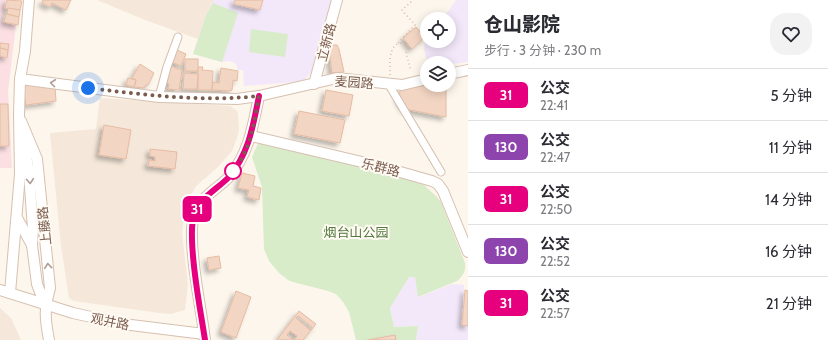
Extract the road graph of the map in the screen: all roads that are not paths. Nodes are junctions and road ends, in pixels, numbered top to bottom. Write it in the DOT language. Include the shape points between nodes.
graph roads {
  1 [pos="29,0"];
  2 [pos="34,0"];
  3 [pos="337,0"];
  4 [pos="178,37"];
  5 [pos="468,70"];
  6 [pos="456,73"];
  7 [pos="20,79"];
  8 [pos="420,81"];
  9 [pos="314,84"];
  10 [pos="389,85"];
  11 [pos="160,96"];
  12 [pos="259,96"];
  13 [pos="19,115"];
  14 [pos="251,136"];
  15 [pos="441,172"];
  16 [pos="17,218"];
  17 [pos="32,245"];
  18 [pos="468,252"];
  19 [pos="5,292"];
  20 [pos="46,305"];
  21 [pos="204,337"];
  22 [pos="49,340"];
  1 -- 7 [label="street"];
  2 -- 7 [label="street" via="28,71"];
  3 -- 9 [label="street, 立新路"];
  4 -- 11 [label="street"];
  5 -- 6 [label="street"];
  11 -- 7 [label="street, 麦园路, one-way"];
  7 -- 13 [label="street"];
  8 -- 10 [label="street, 麦园路"];
  9 -- 10 [label="street, 麦园路" via="342,78"];
  9 -- 12 [label="street, 麦园路"];
  10 -- 15 [label="street"];
  11 -- 12 [label="street, 麦园路" via="237,99"];
  12 -- 14 [label="street"];
  13 -- 16 [label="street" via="20,174"];
  13 -- 17 [label="street, one-way" via="29,173"];
  20 -- 13 [label="street, 上藤路, one-way" via="50,288 37,159"];
  14 -- 18 [label="street, 乐群路" via="436,182 443,190"];
  14 -- 21 [label="street" via="240,162 202,201 193,220 193,251"];
  16 -- 17 [label="street"];
  16 -- 19 [label="street"];
  17 -- 20 [label="street" via="37,284"];
  19 -- 20 [label="street, 观井路"];
  20 -- 21 [label="street, 观井路" via="122,324"];
  20 -- 22 [label="street, 上藤路"];
}
